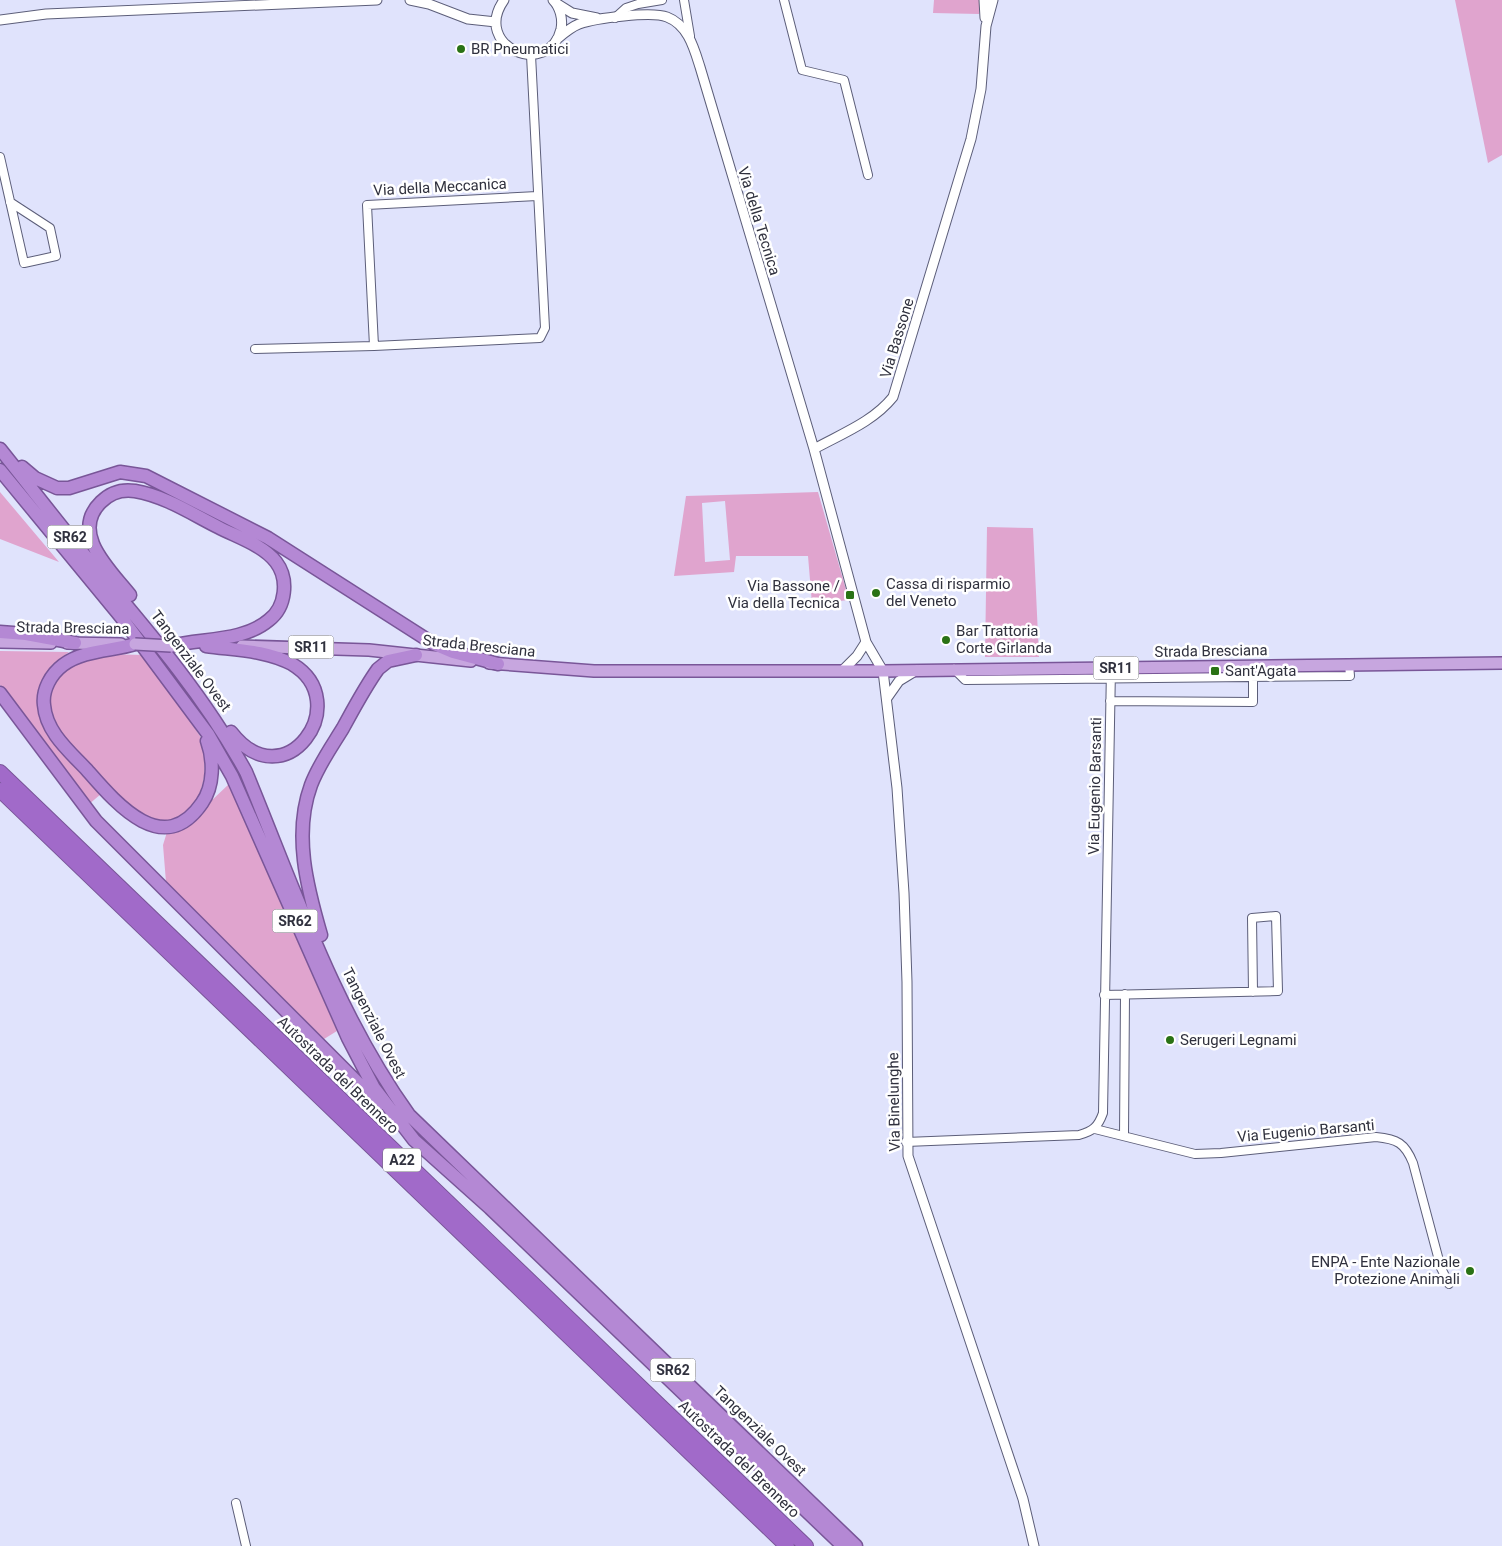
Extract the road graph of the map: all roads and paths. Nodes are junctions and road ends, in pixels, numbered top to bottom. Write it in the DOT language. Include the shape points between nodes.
graph roads {
  1 [pos="377,0"];
  2 [pos="410,0"];
  3 [pos="504,0"];
  4 [pos="662,0"];
  5 [pos="684,0"];
  6 [pos="784,0"];
  7 [pos="984,0"];
  8 [pos="993,0"];
  9 [pos="555,2"];
  10 [pos="615,18"];
  11 [pos="599,19"];
  12 [pos="0,20"];
  13 [pos="496,22"];
  14 [pos="986,26"];
  15 [pos="690,36"];
  16 [pos="557,39"];
  17 [pos="531,55"];
  18 [pos="0,157"];
  19 [pos="868,175"];
  20 [pos="537,196"];
  21 [pos="10,202"];
  22 [pos="374,346"];
  23 [pos="255,349"];
  24 [pos="0,443"];
  25 [pos="814,448"];
  26 [pos="0,449"];
  27 [pos="0,470"];
  28 [pos="0,485"];
  29 [pos="121,616"];
  30 [pos="0,632"];
  31 [pos="150,633"];
  32 [pos="0,642"];
  33 [pos="866,642"];
  34 [pos="75,643"];
  35 [pos="209,643"];
  36 [pos="135,644"];
  37 [pos="171,646"];
  38 [pos="115,647"];
  39 [pos="151,655"];
  40 [pos="416,655"];
  41 [pos="1502,663"];
  42 [pos="498,664"];
  43 [pos="1349,664"];
  44 [pos="918,670"];
  45 [pos="842,671"];
  46 [pos="883,671"];
  47 [pos="1111,673"];
  48 [pos="1253,677"];
  49 [pos="186,680"];
  50 [pos="0,693"];
  51 [pos="887,698"];
  52 [pos="1110,701"];
  53 [pos="0,772"];
  54 [pos="0,790"];
  55 [pos="327,967"];
  56 [pos="1253,992"];
  57 [pos="1125,994"];
  58 [pos="1104,995"];
  59 [pos="1095,1129"];
  60 [pos="1124,1136"];
  61 [pos="414,1140"];
  62 [pos="906,1142"];
  63 [pos="1449,1284"];
  64 [pos="236,1503"];
  65 [pos="246,1546"];
  66 [pos="787,1546"];
  67 [pos="806,1546"];
  68 [pos="843,1546"];
  69 [pos="856,1546"];
  70 [pos="1034,1546"];
  1 -- 12 [label="street" via="46,14"];
  2 -- 13 [label="street" via="468,19"];
  3 -- 13 [label="street"];
  4 -- 10 [label="street" via="626,8"];
  5 -- 15 [label="street, Via della Tecnica"];
  6 -- 19 [label="street" via="802,70 844,80"];
  7 -- 14 [label="street"];
  8 -- 14 [label="street, Via Bassone"];
  9 -- 11 [label="street" via="572,13"];
  9 -- 16 [label="street" via="562,27"];
  10 -- 11 [label="street"];
  10 -- 15 [label="street" via="668,17"];
  11 -- 16 [label="street" via="578,24"];
  13 -- 17 [label="street" via="506,46"];
  14 -- 25 [label="street, Via Bassone" via="981,89 971,139 893,397 884,409"];
  15 -- 25 [label="street, Via della Tecnica"];
  16 -- 17 [label="street" via="546,50"];
  17 -- 20 [label="street"];
  18 -- 21 [label="street"];
  20 -- 22 [label="street" via="545,328 540,338"];
  20 -- 22 [label="street, Via della Meccanica" via="366,205"];
  21 -- 21 [label="street" via="24,263 56,256 50,228"];
  22 -- 23 [label="street"];
  24 -- 42 [label="highway" via="35,478 57,488 69,488 120,472 146,476 282,545 434,644"];
  25 -- 33 [label="street"];
  26 -- 31 [label="highway, Tangenziale Ovest / SR62"];
  27 -- 29 [label="highway, Tangenziale Ovest / SR62"];
  28 -- 29 [label="highway"];
  29 -- 39 [label="highway, Tangenziale Ovest / SR62"];
  30 -- 34 [label="highway"];
  31 -- 35 [label="highway" via="133,599 98,555 89,533 96,507 108,496 122,491 160,498 255,546 279,567 284,593 274,616 246,632"];
  31 -- 49 [label="highway, Tangenziale Ovest / SR62"];
  32 -- 34 [label="main road, Strada Bresciana"];
  33 -- 45 [label="street"];
  33 -- 46 [label="street"];
  34 -- 38 [label="main road, Strada Bresciana"];
  35 -- 37 [label="highway"];
  35 -- 40 [label="main road, Strada Bresciana / SR11"];
  35 -- 49 [label="highway" via="268,655 299,670 311,684 316,700 317,715 311,733 290,752 272,757 256,754 241,745"];
  36 -- 37 [label="main road, Strada Bresciana, bridge"];
  36 -- 38 [label="highway"];
  38 -- 39 [label="highway" via="76,658 57,670 45,692 45,714 62,744 120,807 144,822 168,826 187,819 205,800 210,783 211,756 205,736"];
  39 -- 61 [label="highway, Tangenziale Ovest / SR62" via="208,734 232,776 348,1038 374,1088"];
  40 -- 42 [label="main road, Strada Bresciana / SR11"];
  40 -- 55 [label="highway" via="388,661 378,668 310,786 302,826 304,866"];
  41 -- 43 [label="main road, Strada Bresciana / SR11"];
  42 -- 45 [label="main road, Strada Bresciana / SR11" via="594,671"];
  43 -- 47 [label="main road, Strada Bresciana / SR11"];
  43 -- 48 [label="street, Strada Bresciana" via="1350,676"];
  44 -- 46 [label="main road, Strada Bresciana / SR11"];
  44 -- 47 [label="main road, Strada Bresciana / SR11" via="954,670 983,675"];
  44 -- 51 [label="street" via="899,681"];
  45 -- 46 [label="main road, Strada Bresciana / SR11"];
  46 -- 51 [label="street, Via Binelunghe"];
  47 -- 48 [label="street, Strada Bresciana"];
  47 -- 52 [label="street, Via Eugenio Barsanti"];
  48 -- 52 [label="street, Strada Bresciana" via="1252,702"];
  49 -- 55 [label="highway, Tangenziale Ovest / SR62" via="246,772"];
  50 -- 61 [label="highway" via="96,821"];
  51 -- 62 [label="street, Via Binelunghe" via="904,893"];
  52 -- 58 [label="street, Via Eugenio Barsanti"];
  53 -- 67 [label="highway, Autostrada del Brennero / A22"];
  54 -- 66 [label="highway, Autostrada del Brennero / A22"];
  55 -- 69 [label="highway, Tangenziale Ovest / SR62" via="385,1082 409,1115"];
  56 -- 56 [label="street" via="1252,918 1276,916 1278,991"];
  56 -- 57 [label="street"];
  57 -- 58 [label="street"];
  57 -- 60 [label="street"];
  58 -- 59 [label="street, Via Eugenio Barsanti" via="1103,1113"];
  59 -- 60 [label="street, Via Eugenio Barsanti"];
  59 -- 62 [label="street, Via Eugenio Barsanti" via="1079,1135"];
  60 -- 63 [label="street, Via Eugenio Barsanti" via="1195,1154 1392,1138 1408,1150"];
  61 -- 68 [label="highway, Tangenziale Ovest / SR62" via="490,1208"];
  62 -- 70 [label="street, Via Binelunghe" via="1023,1499"];
  64 -- 65 [label="street"];
}
